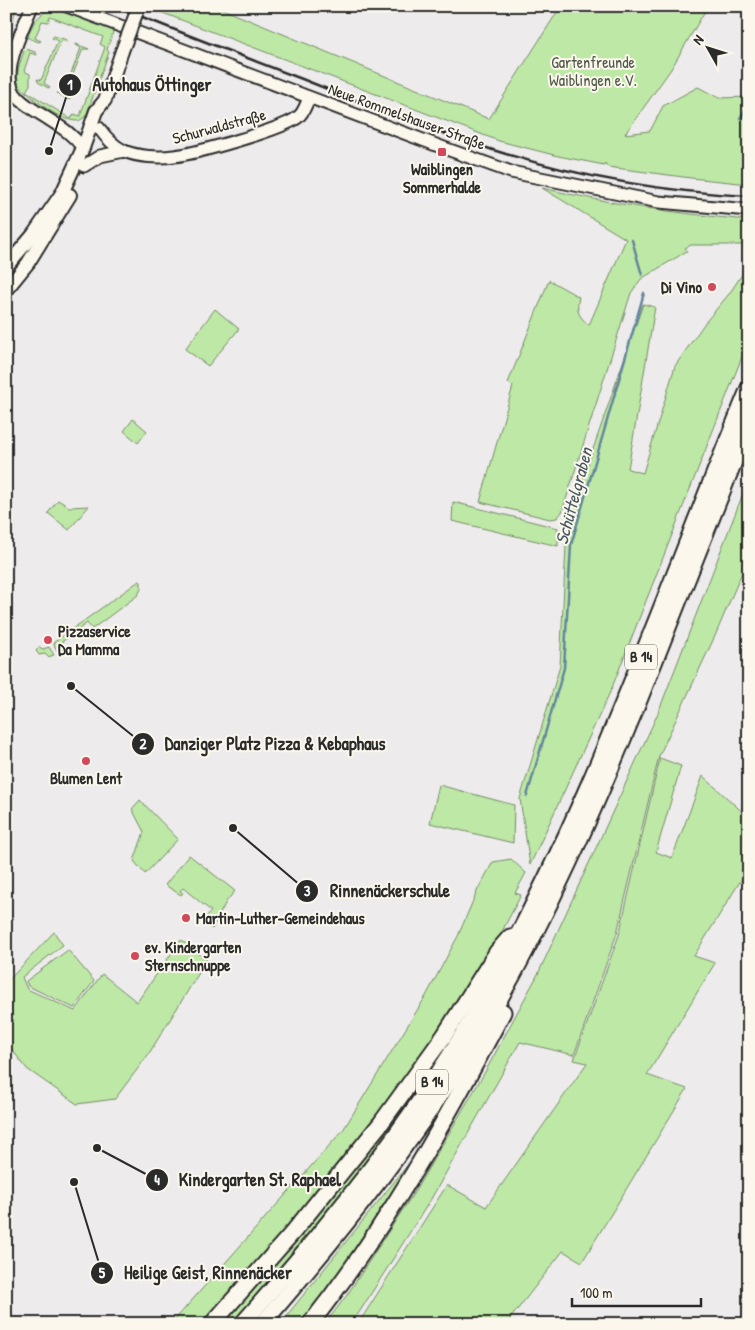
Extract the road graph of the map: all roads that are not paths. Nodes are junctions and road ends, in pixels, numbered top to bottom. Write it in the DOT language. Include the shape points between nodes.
graph roads {
  1 [pos="32,6"];
  2 [pos="67,6"];
  3 [pos="139,6"];
  4 [pos="309,98"];
  5 [pos="60,125"];
  6 [pos="95,127"];
  7 [pos="84,148"];
  8 [pos="124,151"];
  9 [pos="84,166"];
  10 [pos="749,210"];
  11 [pos="6,268"];
  12 [pos="6,290"];
  13 [pos="749,388"];
  14 [pos="749,424"];
  15 [pos="559,885"];
  16 [pos="524,921"];
  17 [pos="212,1324"];
  18 [pos="242,1324"];
  19 [pos="262,1324"];
  20 [pos="310,1324"];
  1 -- 5 [label="street" via="12,59 9,77 19,98"];
  2 -- 4 [label="street, Neue Rommelshauser Straße"];
  3 -- 6 [label="main road, bridge" via="104,100 96,110"];
  4 -- 8 [label="street, Schurwaldstraße" via="297,118 231,142 176,156"];
  4 -- 10 [label="street, Neue Rommelshauser Straße" via="511,172 659,202"];
  5 -- 6 [label="street" via="75,129"];
  5 -- 7 [label="street"];
  6 -- 7 [label="main road"];
  6 -- 8 [label="street, Schurwaldstraße"];
  6 -- 9 [label="main road"];
  7 -- 11 [label="main road" via="62,193"];
  8 -- 9 [label="street, Schurwaldstraße" via="100,156"];
  9 -- 12 [label="main road" via="28,263"];
  13 -- 16 [label="highway, B 14" via="607,740 547,877"];
  14 -- 15 [label="highway, B 14" via="612,765"];
  15 -- 19 [label="highway, B 14" via="489,1017 409,1141 352,1216"];
  15 -- 20 [label="highway" via="546,930 528,967 437,1135 372,1240"];
  16 -- 17 [label="highway" via="496,952 439,1043 352,1160"];
  16 -- 18 [label="highway, B 14" via="472,1019 404,1123 339,1211"];
}
